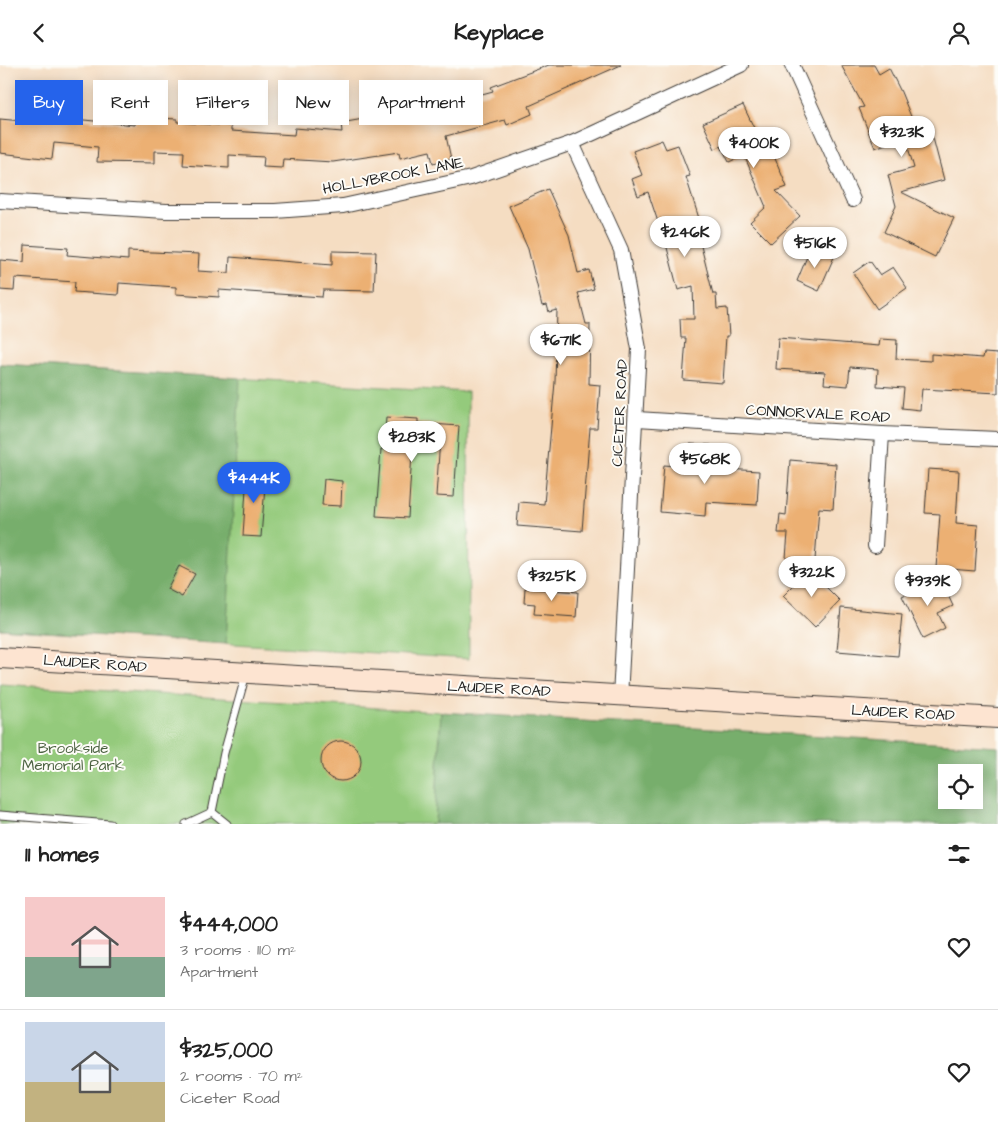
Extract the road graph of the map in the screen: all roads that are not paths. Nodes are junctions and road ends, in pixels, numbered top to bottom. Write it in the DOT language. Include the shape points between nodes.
graph roads {
  1 [pos="741,65"];
  2 [pos="792,65"];
  3 [pos="572,143"];
  4 [pos="853,200"];
  5 [pos="0,201"];
  6 [pos="637,419"];
  7 [pos="882,434"];
  8 [pos="998,439"];
  9 [pos="875,546"];
  10 [pos="0,658"];
  11 [pos="246,674"];
  12 [pos="620,697"];
  13 [pos="998,718"];
  14 [pos="212,812"];
  15 [pos="0,815"];
  16 [pos="110,824"];
  17 [pos="186,824"];
  18 [pos="226,824"];
  1 -- 3 [label="street, HOLLYBROOK LANE"];
  2 -- 4 [label="street"];
  3 -- 5 [label="street, HOLLYBROOK LANE" via="471,178 343,206 275,211 166,211"];
  3 -- 6 [label="street, CICETER ROAD" via="621,250 640,349"];
  6 -- 7 [label="street, CONNORVALE ROAD"];
  6 -- 12 [label="street, CICETER ROAD"];
  7 -- 8 [label="street, CONNORVALE ROAD"];
  7 -- 9 [label="street"];
  10 -- 11 [label="main road, LAUDER ROAD"];
  11 -- 12 [label="main road, LAUDER ROAD"];
  11 -- 14 [label="lane"];
  12 -- 13 [label="main road, LAUDER ROAD"];
  14 -- 17 [label="lane"];
  14 -- 18 [label="lane"];
  15 -- 16 [label="lane"];
}
